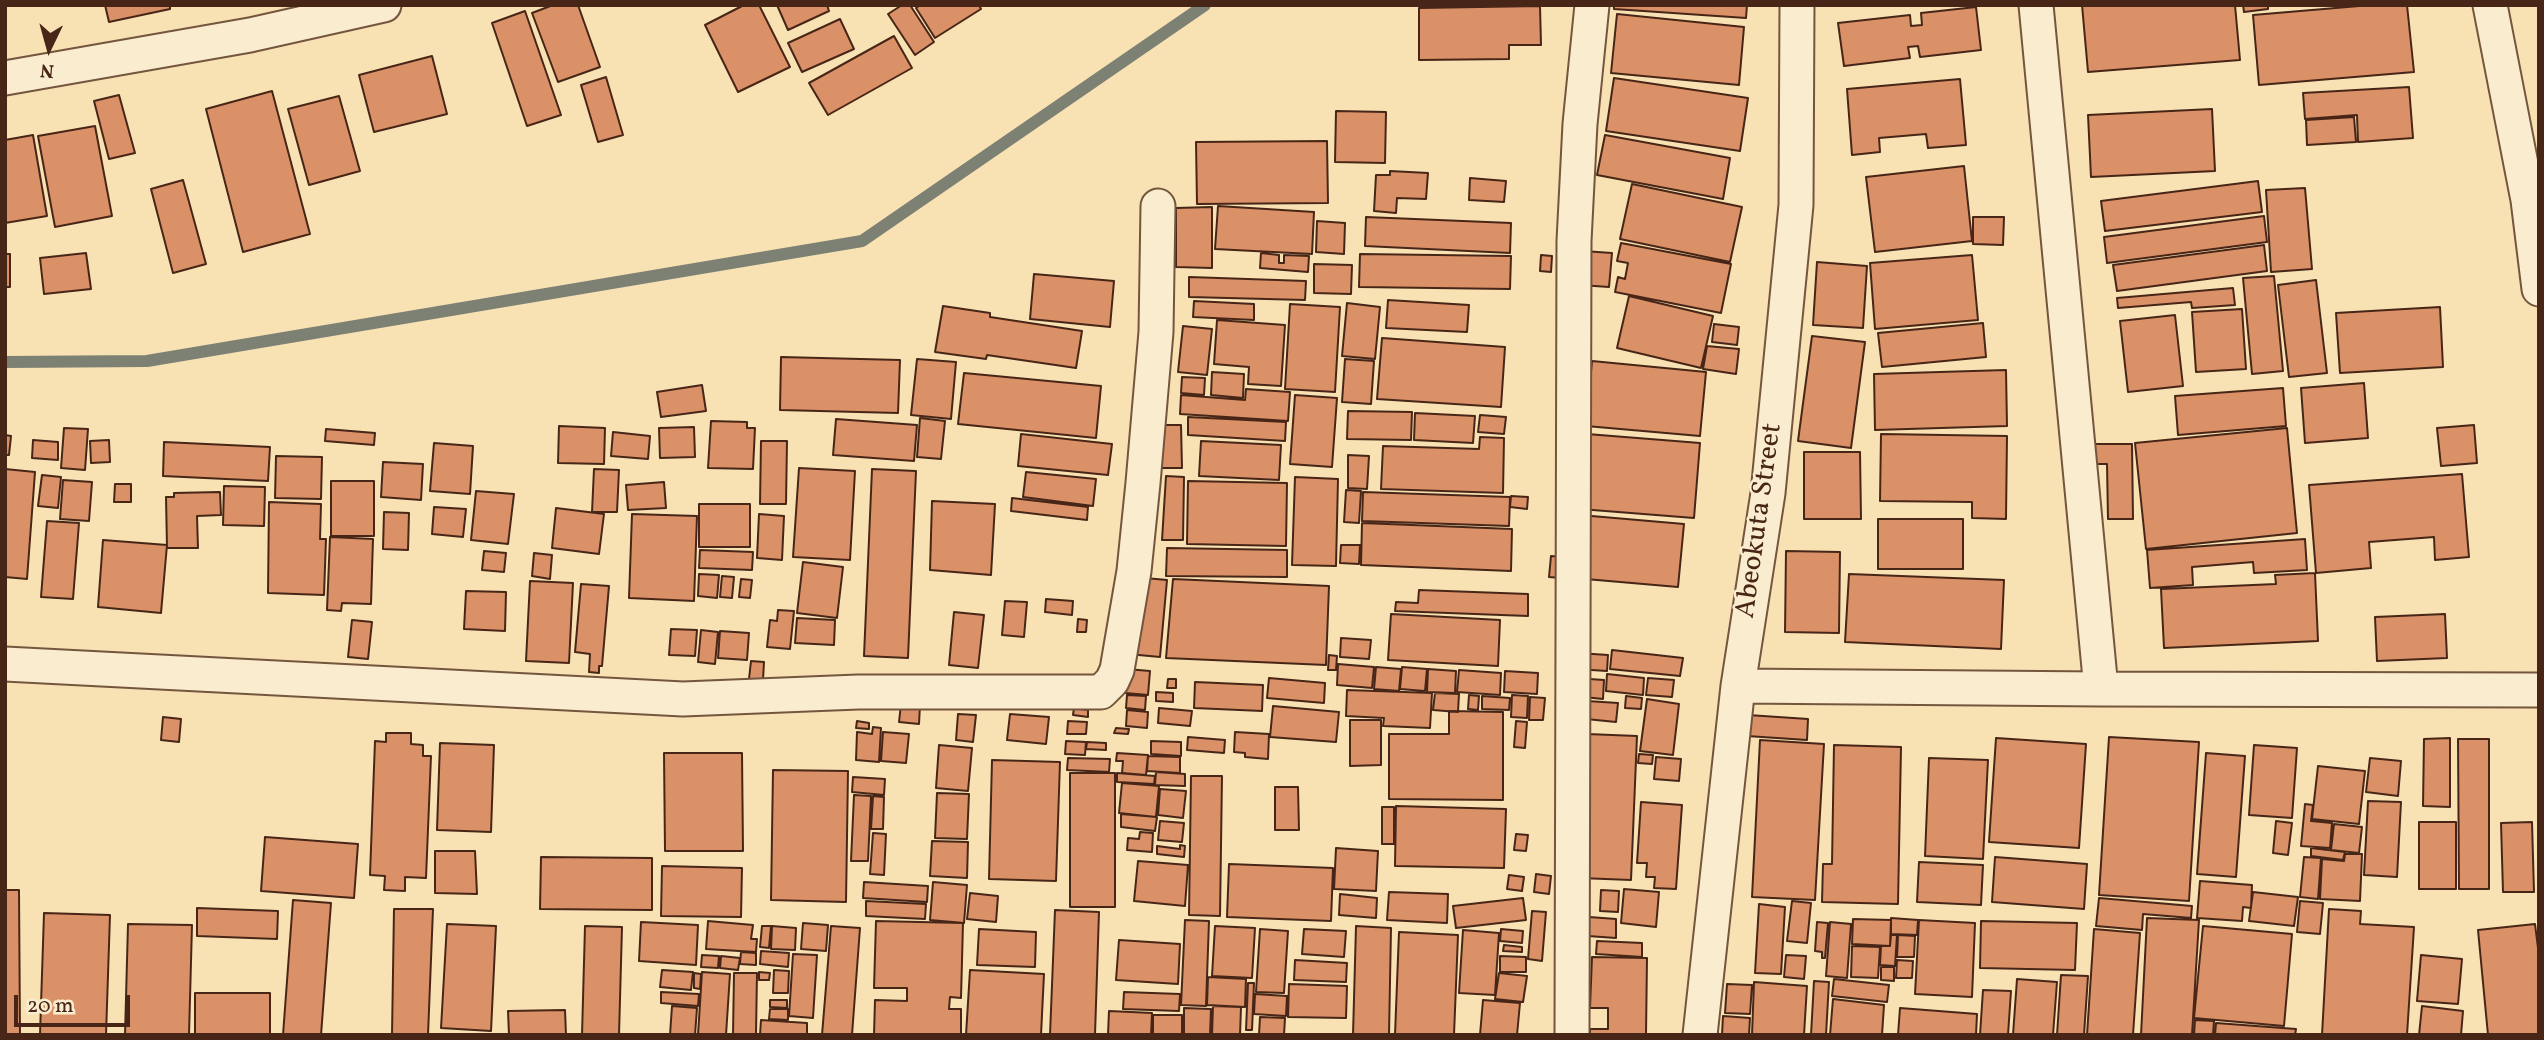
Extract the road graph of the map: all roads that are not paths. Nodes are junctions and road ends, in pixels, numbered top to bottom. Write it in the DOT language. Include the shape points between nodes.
graph roads {
  1 [pos="384,5"];
  2 [pos="1591,5"];
  3 [pos="1797,5"];
  4 [pos="2036,5"];
  5 [pos="2490,5"];
  6 [pos="5,78"];
  7 [pos="1158,206"];
  8 [pos="2539,289"];
  9 [pos="5,664"];
  10 [pos="1738,686"];
  11 [pos="2101,690"];
  12 [pos="2539,690"];
  13 [pos="1572,1035"];
  14 [pos="1700,1035"];
  1 -- 6 [label="street" via="250,35"];
  2 -- 13 [label="street" via="1574,241"];
  3 -- 10 [label="street, Abeokuta Street" via="1796,205 1768,493"];
  4 -- 11 [label="street"];
  5 -- 8 [label="street" via="2528,200"];
  7 -- 9 [label="street" via="1156,332 1134,571 1117,670 1101,692 858,692 682,699"];
  10 -- 11 [label="street"];
  10 -- 14 [label="street, Abeokuta Street"];
  11 -- 12 [label="street"];
}
